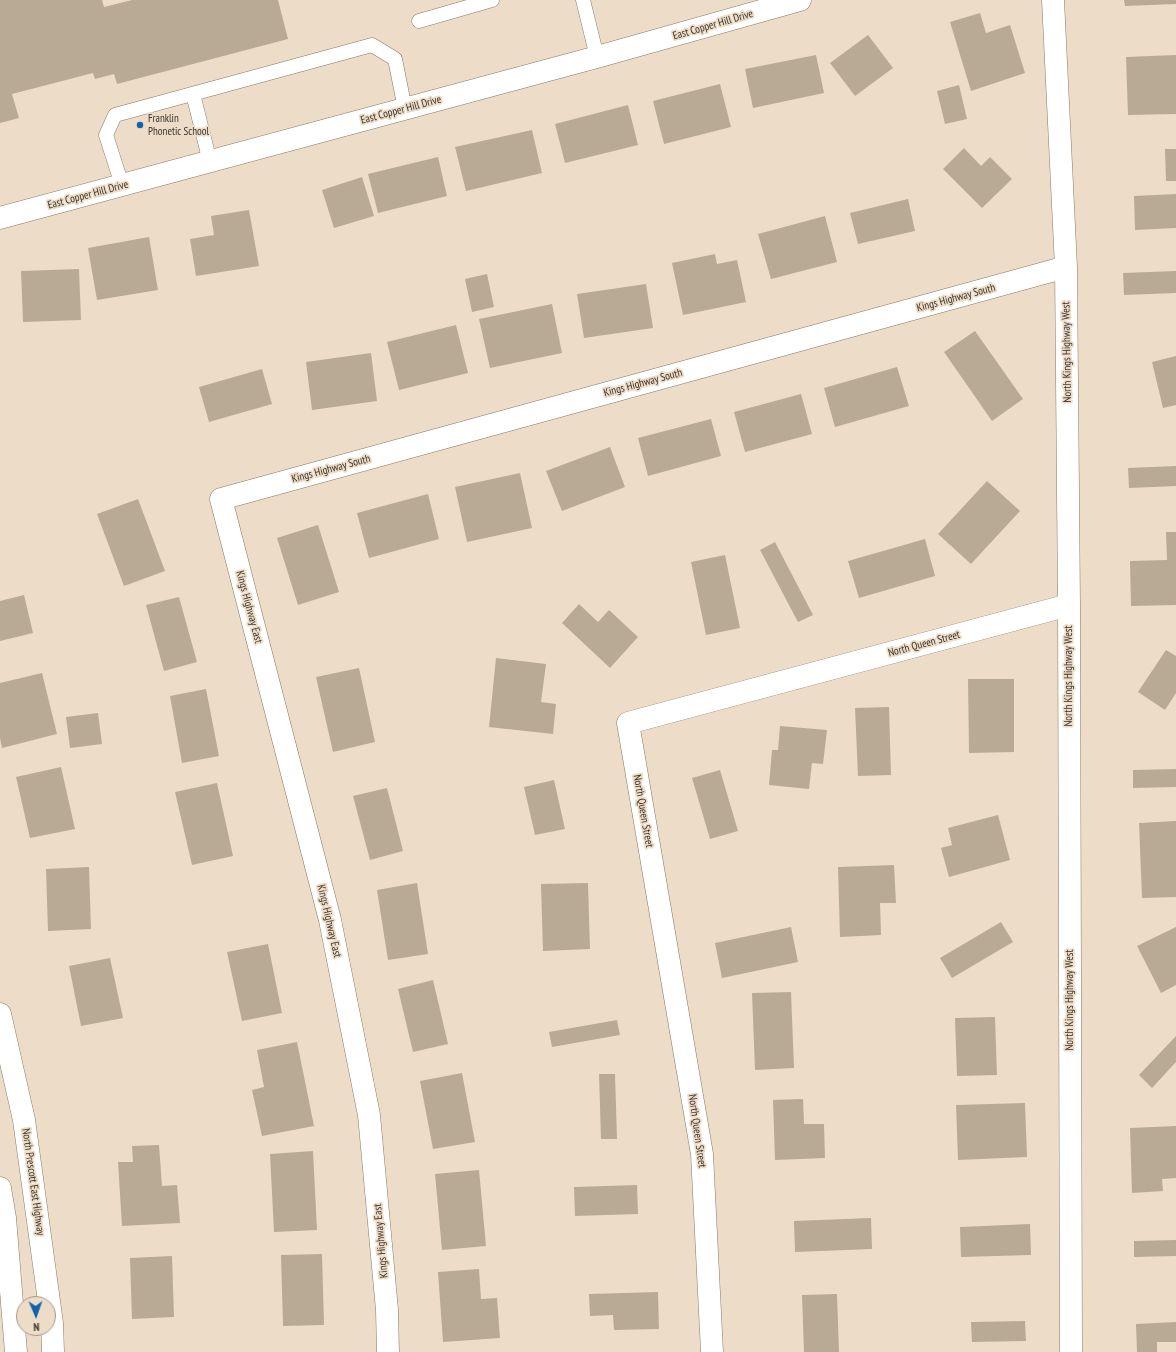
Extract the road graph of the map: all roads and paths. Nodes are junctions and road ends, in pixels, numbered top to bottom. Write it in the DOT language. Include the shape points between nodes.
graph roads {
  1 [pos="492,0"];
  2 [pos="583,0"];
  3 [pos="800,0"];
  4 [pos="1053,0"];
  5 [pos="419,21"];
  6 [pos="597,57"];
  7 [pos="193,94"];
  8 [pos="405,109"];
  9 [pos="210,162"];
  10 [pos="122,186"];
  11 [pos="0,218"];
  12 [pos="1066,267"];
  13 [pos="220,499"];
  14 [pos="1069,605"];
  15 [pos="0,1014"];
  16 [pos="0,1188"];
  17 [pos="16,1352"];
  18 [pos="53,1352"];
  19 [pos="388,1352"];
  20 [pos="712,1352"];
  21 [pos="1071,1352"];
  1 -- 5 [label="lane"];
  2 -- 6 [label="lane"];
  3 -- 6 [label="street, East Copper Hill Drive"];
  4 -- 12 [label="street, North Kings Highway West"];
  6 -- 8 [label="street, East Copper Hill Drive"];
  7 -- 8 [label="lane" via="372,45 395,60"];
  7 -- 9 [label="lane"];
  7 -- 10 [label="lane" via="116,115 106,135"];
  8 -- 9 [label="street, East Copper Hill Drive"];
  9 -- 10 [label="street, East Copper Hill Drive"];
  10 -- 11 [label="street, East Copper Hill Drive"];
  12 -- 13 [label="street, Kings Highway South"];
  12 -- 14 [label="street, North Kings Highway West"];
  13 -- 19 [label="street, Kings Highway East" via="330,920 369,1114 387,1310"];
  14 -- 20 [label="street, North Queen Street" via="628,723 702,1154"];
  14 -- 21 [label="street, North Kings Highway West"];
  15 -- 18 [label="street, North Prescott East Highway" via="24,1120 52,1323"];
  16 -- 17 [label="street" via="5,1218"];
}
